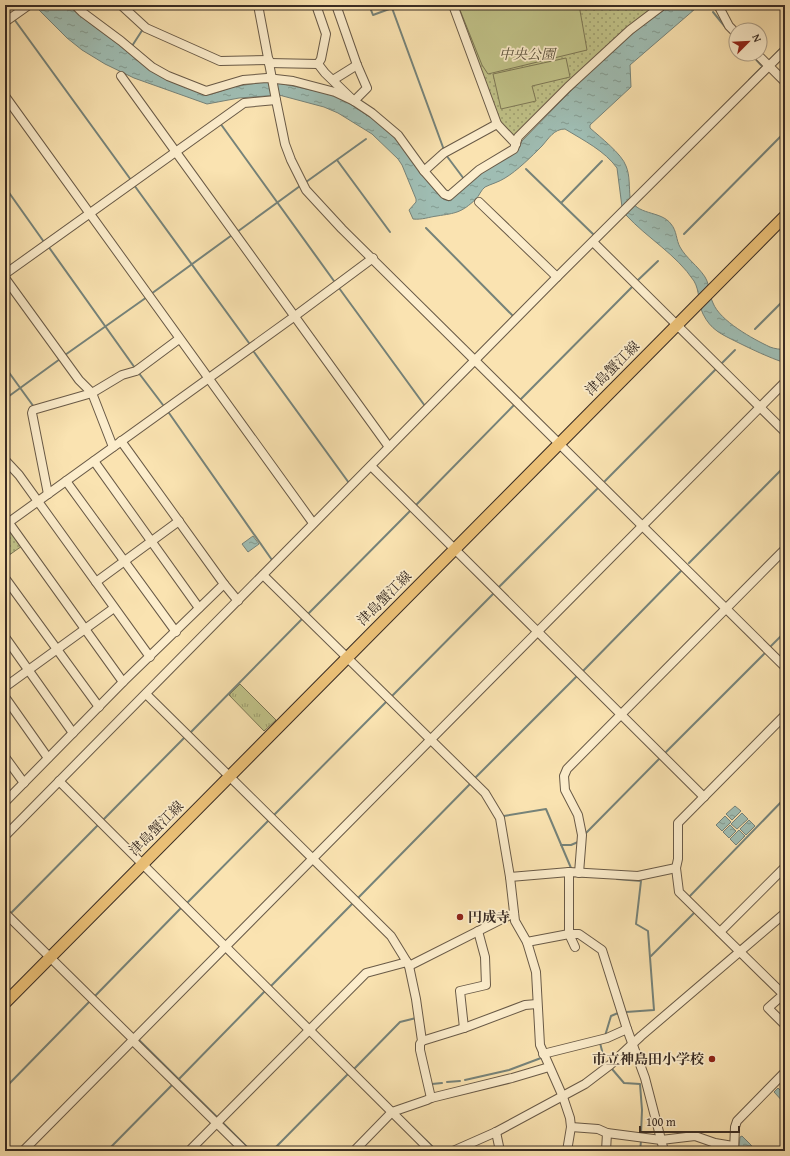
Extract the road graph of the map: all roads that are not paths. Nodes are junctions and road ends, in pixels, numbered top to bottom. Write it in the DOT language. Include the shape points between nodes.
graph roads {
  1 [pos="28,5"];
  2 [pos="75,5"];
  3 [pos="122,5"];
  4 [pos="258,5"];
  5 [pos="316,5"];
  6 [pos="336,5"];
  7 [pos="453,5"];
  8 [pos="663,5"];
  9 [pos="719,7"];
  10 [pos="5,22"];
  11 [pos="728,24"];
  12 [pos="785,50"];
  13 [pos="269,62"];
  14 [pos="318,64"];
  15 [pos="767,64"];
  16 [pos="357,65"];
  17 [pos="121,76"];
  18 [pos="272,79"];
  19 [pos="333,80"];
  20 [pos="785,82"];
  21 [pos="5,96"];
  22 [pos="276,99"];
  23 [pos="354,101"];
  24 [pos="497,124"];
  25 [pos="516,144"];
  26 [pos="176,151"];
  27 [pos="424,171"];
  28 [pos="479,202"];
  29 [pos="89,213"];
  30 [pos="785,216"];
  31 [pos="593,242"];
  32 [pos="373,258"];
  33 [pos="5,274"];
  34 [pos="556,277"];
  35 [pos="5,278"];
  36 [pos="294,316"];
  37 [pos="676,325"];
  38 [pos="179,339"];
  39 [pos="476,360"];
  40 [pos="208,378"];
  41 [pos="785,382"];
  42 [pos="92,393"];
  43 [pos="761,408"];
  44 [pos="785,432"];
  45 [pos="121,441"];
  46 [pos="559,443"];
  47 [pos="388,445"];
  48 [pos="113,447"];
  49 [pos="5,460"];
  50 [pos="94,461"];
  51 [pos="371,466"];
  52 [pos="66,481"];
  53 [pos="48,494"];
  54 [pos="38,502"];
  55 [pos="179,521"];
  56 [pos="312,522"];
  57 [pos="7,524"];
  58 [pos="642,526"];
  59 [pos="151,541"];
  60 [pos="454,549"];
  61 [pos="785,549"];
  62 [pos="125,561"];
  63 [pos="263,575"];
  64 [pos="5,578"];
  65 [pos="96,582"];
  66 [pos="224,584"];
  67 [pos="236,599"];
  68 [pos="114,608"];
  69 [pos="199,608"];
  70 [pos="726,609"];
  71 [pos="85,629"];
  72 [pos="176,632"];
  73 [pos="538,632"];
  74 [pos="5,637"];
  75 [pos="58,649"];
  76 [pos="150,657"];
  77 [pos="346,657"];
  78 [pos="785,667"];
  79 [pos="29,670"];
  80 [pos="123,682"];
  81 [pos="5,687"];
  82 [pos="146,694"];
  83 [pos="5,697"];
  84 [pos="99,707"];
  85 [pos="621,714"];
  86 [pos="785,714"];
  87 [pos="73,733"];
  88 [pos="431,740"];
  89 [pos="5,757"];
  90 [pos="48,758"];
  91 [pos="229,776"];
  92 [pos="59,781"];
  93 [pos="24,783"];
  94 [pos="704,797"];
  95 [pos="5,802"];
  96 [pos="5,836"];
  97 [pos="313,859"];
  98 [pos="142,864"];
  99 [pos="785,867"];
  100 [pos="676,868"];
  101 [pos="569,872"];
  102 [pos="579,873"];
  103 [pos="510,877"];
  104 [pos="5,913"];
  105 [pos="514,913"];
  106 [pos="785,913"];
  107 [pos="478,931"];
  108 [pos="720,932"];
  109 [pos="569,934"];
  110 [pos="527,942"];
  111 [pos="575,946"];
  112 [pos="226,947"];
  113 [pos="739,952"];
  114 [pos="50,957"];
  115 [pos="408,964"];
  116 [pos="784,994"];
  117 [pos="5,1003"];
  118 [pos="537,1004"];
  119 [pos="785,1025"];
  120 [pos="464,1028"];
  121 [pos="627,1029"];
  122 [pos="309,1030"];
  123 [pos="135,1039"];
  124 [pos="422,1041"];
  125 [pos="633,1044"];
  126 [pos="543,1054"];
  127 [pos="549,1067"];
  128 [pos="785,1072"];
  129 [pos="563,1097"];
  130 [pos="431,1098"];
  131 [pos="392,1112"];
  132 [pos="219,1121"];
  133 [pos="571,1127"];
  134 [pos="496,1132"];
  135 [pos="607,1133"];
  136 [pos="661,1140"];
  137 [pos="734,1148"];
  138 [pos="24,1151"];
  139 [pos="189,1151"];
  140 [pos="245,1151"];
  141 [pos="354,1151"];
  142 [pos="431,1151"];
  143 [pos="453,1151"];
  144 [pos="500,1151"];
  145 [pos="567,1151"];
  146 [pos="606,1151"];
  147 [pos="664,1151"];
  1 -- 10 [label="street"];
  2 -- 18 [label="street" via="152,67 206,91 243,80"];
  3 -- 13 [label="street" via="146,28 220,61"];
  4 -- 13 [label="street"];
  5 -- 14 [label="street" via="326,34"];
  6 -- 16 [label="street"];
  7 -- 24 [label="street"];
  8 -- 25 [label="street" via="630,30 568,87 518,137"];
  9 -- 11 [label="street"];
  12 -- 15 [label="street"];
  13 -- 14 [label="street"];
  13 -- 18 [label="street"];
  14 -- 19 [label="street"];
  15 -- 20 [label="street"];
  15 -- 31 [label="street" via="719,116"];
  16 -- 19 [label="street"];
  16 -- 23 [label="street" via="366,88"];
  17 -- 26 [label="street"];
  18 -- 22 [label="street"];
  18 -- 23 [label="street" via="292,81 335,92"];
  19 -- 23 [label="street"];
  21 -- 29 [label="street"];
  22 -- 26 [label="street" via="244,103"];
  22 -- 32 [label="street" via="289,154 306,190"];
  23 -- 27 [label="street" via="398,134"];
  24 -- 25 [label="street"];
  24 -- 27 [label="street" via="444,153"];
  25 -- 27 [label="street" via="514,149 479,170 449,196 444,194"];
  26 -- 29 [label="street"];
  26 -- 36 [label="street"];
  28 -- 34 [label="street"];
  29 -- 33 [label="street"];
  29 -- 38 [label="street"];
  30 -- 37 [label="main road, 津島蟹江線"];
  31 -- 34 [label="street"];
  31 -- 37 [label="street"];
  32 -- 36 [label="street"];
  32 -- 39 [label="street"];
  34 -- 39 [label="street"];
  35 -- 42 [label="street" via="79,380"];
  36 -- 40 [label="street"];
  36 -- 47 [label="street"];
  37 -- 43 [label="street"];
  37 -- 46 [label="main road, 津島蟹江線"];
  38 -- 40 [label="street"];
  38 -- 42 [label="street" via="136,371 122,375"];
  39 -- 46 [label="street"];
  39 -- 47 [label="street"];
  40 -- 45 [label="street"];
  40 -- 56 [label="street"];
  41 -- 43 [label="street"];
  42 -- 48 [label="street"];
  42 -- 53 [label="street" via="33,410"];
  43 -- 44 [label="street"];
  43 -- 58 [label="street"];
  45 -- 48 [label="street"];
  45 -- 55 [label="street"];
  46 -- 58 [label="street"];
  46 -- 60 [label="main road, 津島蟹江線"];
  47 -- 51 [label="street"];
  48 -- 50 [label="street"];
  49 -- 54 [label="street"];
  50 -- 52 [label="street"];
  50 -- 59 [label="street"];
  51 -- 56 [label="street"];
  51 -- 60 [label="street"];
  52 -- 53 [label="street"];
  52 -- 62 [label="street"];
  53 -- 54 [label="street"];
  54 -- 57 [label="street"];
  54 -- 65 [label="street"];
  55 -- 59 [label="street"];
  55 -- 66 [label="street"];
  56 -- 63 [label="street"];
  57 -- 71 [label="street"];
  58 -- 70 [label="street"];
  58 -- 73 [label="street"];
  59 -- 62 [label="street"];
  59 -- 69 [label="street"];
  60 -- 73 [label="street"];
  60 -- 77 [label="main road, 津島蟹江線"];
  61 -- 70 [label="street"];
  62 -- 65 [label="street"];
  62 -- 72 [label="street"];
  63 -- 67 [label="street"];
  63 -- 77 [label="street"];
  64 -- 75 [label="street"];
  65 -- 68 [label="street"];
  66 -- 67 [label="street"];
  66 -- 69 [label="street"];
  67 -- 82 [label="street"];
  68 -- 71 [label="street"];
  68 -- 76 [label="street"];
  69 -- 72 [label="street"];
  70 -- 78 [label="street"];
  70 -- 85 [label="street"];
  71 -- 75 [label="street"];
  71 -- 80 [label="street"];
  72 -- 76 [label="street"];
  73 -- 85 [label="street"];
  73 -- 88 [label="street"];
  74 -- 79 [label="street"];
  75 -- 79 [label="street"];
  75 -- 84 [label="street"];
  76 -- 80 [label="street"];
  77 -- 88 [label="street"];
  77 -- 91 [label="main road, 津島蟹江線"];
  79 -- 81 [label="street"];
  79 -- 87 [label="street"];
  80 -- 84 [label="street"];
  82 -- 91 [label="street"];
  82 -- 92 [label="street"];
  83 -- 90 [label="street"];
  84 -- 87 [label="street"];
  85 -- 94 [label="street"];
  85 -- 102 [label="street" via="567,769 564,776 565,790 578,815 582,835"];
  86 -- 94 [label="street"];
  87 -- 90 [label="street"];
  88 -- 97 [label="street"];
  88 -- 103 [label="street" via="490,800 500,818"];
  89 -- 93 [label="street"];
  90 -- 93 [label="street"];
  91 -- 97 [label="street"];
  91 -- 98 [label="main road, 津島蟹江線"];
  92 -- 96 [label="street"];
  92 -- 98 [label="street"];
  93 -- 95 [label="street"];
  94 -- 100 [label="street" via="678,823"];
  97 -- 112 [label="street"];
  97 -- 115 [label="street" via="391,936"];
  98 -- 112 [label="street"];
  98 -- 114 [label="main road, 津島蟹江線"];
  99 -- 108 [label="street"];
  100 -- 102 [label="street" via="638,876"];
  100 -- 108 [label="street" via="679,892"];
  101 -- 102 [label="street"];
  101 -- 103 [label="street"];
  101 -- 109 [label="street"];
  103 -- 105 [label="street"];
  104 -- 114 [label="street"];
  105 -- 107 [label="street"];
  105 -- 110 [label="street" via="515,921"];
  106 -- 113 [label="street"];
  107 -- 115 [label="street"];
  107 -- 120 [label="street" via="485,957 486,985 460,991"];
  108 -- 113 [label="street"];
  109 -- 110 [label="street"];
  109 -- 111 [label="street"];
  109 -- 121 [label="street" via="579,934 602,950"];
  110 -- 118 [label="street" via="536,972"];
  112 -- 122 [label="street"];
  112 -- 123 [label="street"];
  113 -- 116 [label="street"];
  113 -- 125 [label="street"];
  114 -- 117 [label="main road, 津島蟹江線"];
  114 -- 123 [label="street"];
  115 -- 122 [label="street" via="366,973"];
  115 -- 124 [label="street"];
  116 -- 119 [label="street" via="768,1008"];
  118 -- 120 [label="street" via="525,1004"];
  118 -- 126 [label="street"];
  120 -- 124 [label="street"];
  121 -- 125 [label="street"];
  121 -- 126 [label="street" via="606,1038"];
  122 -- 131 [label="street"];
  122 -- 132 [label="street"];
  123 -- 132 [label="street"];
  123 -- 138 [label="street"];
  124 -- 130 [label="street" via="420,1050"];
  125 -- 129 [label="street" via="600,1074"];
  125 -- 136 [label="street"];
  126 -- 127 [label="street"];
  127 -- 129 [label="street"];
  127 -- 130 [label="street"];
  128 -- 137 [label="street" via="737,1121"];
  129 -- 133 [label="street"];
  129 -- 134 [label="street"];
  130 -- 131 [label="street"];
  131 -- 141 [label="street"];
  131 -- 142 [label="street"];
  132 -- 139 [label="street"];
  132 -- 140 [label="street"];
  133 -- 135 [label="street"];
  133 -- 145 [label="street"];
  134 -- 143 [label="street"];
  134 -- 144 [label="street"];
  135 -- 136 [label="street"];
  135 -- 146 [label="street"];
  136 -- 137 [label="street" via="695,1136"];
  136 -- 147 [label="street"];
}
